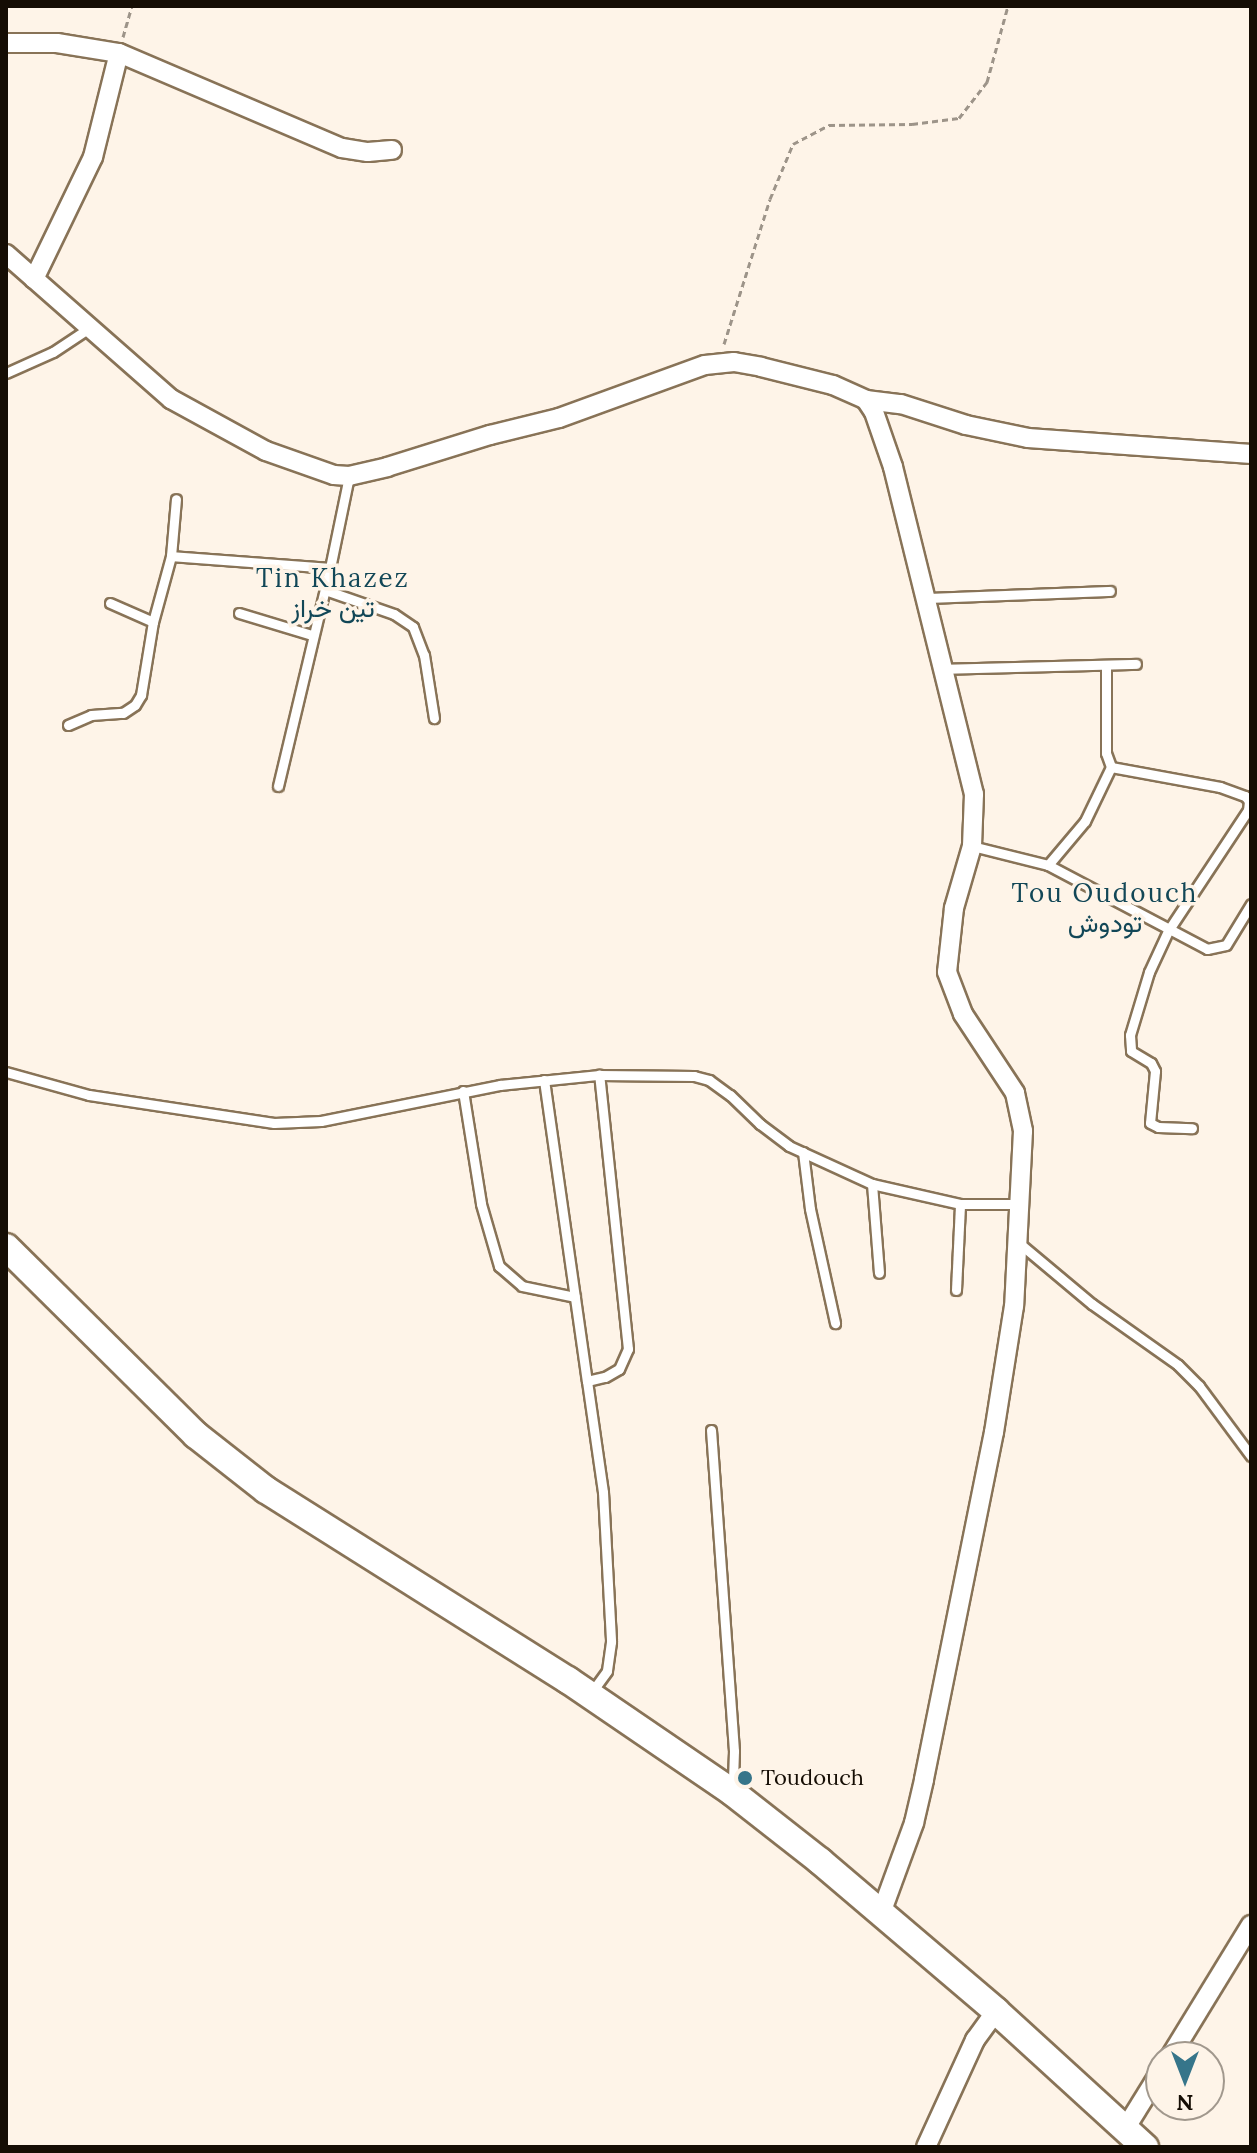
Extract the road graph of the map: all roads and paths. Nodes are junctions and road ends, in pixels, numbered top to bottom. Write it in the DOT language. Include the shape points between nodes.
graph roads {
  1 [pos="132,6"];
  2 [pos="1008,6"];
  3 [pos="6,43"];
  4 [pos="119,53"];
  5 [pos="392,150"];
  6 [pos="6,254"];
  7 [pos="34,279"];
  8 [pos="89,328"];
  9 [pos="718,364"];
  10 [pos="6,373"];
  11 [pos="866,400"];
  12 [pos="1251,454"];
  13 [pos="349,476"];
  14 [pos="176,499"];
  15 [pos="171,556"];
  16 [pos="330,568"];
  17 [pos="325,590"];
  18 [pos="1110,591"];
  19 [pos="925,598"];
  20 [pos="110,603"];
  21 [pos="239,613"];
  22 [pos="153,622"];
  23 [pos="312,635"];
  24 [pos="1136,664"];
  25 [pos="1106,666"];
  26 [pos="942,669"];
  27 [pos="434,718"];
  28 [pos="68,725"];
  29 [pos="1111,767"];
  30 [pos="278,786"];
  31 [pos="972,846"];
  32 [pos="1048,865"];
  33 [pos="1251,904"];
  34 [pos="1168,931"];
  35 [pos="6,1072"];
  36 [pos="599,1075"];
  37 [pos="544,1080"];
  38 [pos="463,1091"];
  39 [pos="1192,1128"];
  40 [pos="803,1152"];
  41 [pos="872,1184"];
  42 [pos="960,1204"];
  43 [pos="1021,1204"];
  44 [pos="1019,1243"];
  45 [pos="6,1247"];
  46 [pos="879,1273"];
  47 [pos="956,1290"];
  48 [pos="575,1297"];
  49 [pos="835,1323"];
  50 [pos="587,1381"];
  51 [pos="711,1430"];
  52 [pos="1251,1456"];
  53 [pos="588,1696"];
  54 [pos="732,1792"];
  55 [pos="881,1913"];
  56 [pos="1251,1925"];
  57 [pos="996,2011"];
  58 [pos="1180,2041"];
  59 [pos="1145,2097"];
  60 [pos="1125,2129"];
  61 [pos="926,2147"];
  62 [pos="1145,2147"];
  1 -- 4 [label="path"];
  2 -- 9 [label="path" via="987,82 959,118 829,125 793,144"];
  3 -- 4 [label="street" via="57,43"];
  4 -- 5 [label="street" via="342,148"];
  4 -- 7 [label="street" via="93,157"];
  6 -- 7 [label="street"];
  7 -- 8 [label="street"];
  8 -- 10 [label="lane"];
  8 -- 13 [label="street" via="196,416 284,459"];
  9 -- 11 [label="street" via="734,362 795,374"];
  9 -- 13 [label="street" via="673,374 559,418"];
  11 -- 12 [label="street" via="901,404 1028,438"];
  11 -- 19 [label="street" via="887,443"];
  13 -- 16 [label="lane"];
  14 -- 15 [label="lane"];
  15 -- 16 [label="lane"];
  15 -- 22 [label="lane"];
  16 -- 17 [label="lane"];
  17 -- 23 [label="lane"];
  17 -- 27 [label="lane" via="394,614 413,627 424,655"];
  18 -- 19 [label="lane"];
  19 -- 26 [label="street"];
  20 -- 22 [label="lane"];
  21 -- 23 [label="lane"];
  22 -- 28 [label="lane" via="145,679 135,705 123,713 91,715"];
  23 -- 30 [label="lane"];
  24 -- 25 [label="lane"];
  25 -- 26 [label="lane"];
  25 -- 29 [label="lane" via="1106,753"];
  26 -- 31 [label="street" via="974,794"];
  29 -- 32 [label="lane" via="1085,821"];
  29 -- 34 [label="lane" via="1220,787 1249,801"];
  31 -- 32 [label="lane"];
  31 -- 43 [label="street" via="951,920 947,972 963,1014 1015,1093 1023,1131"];
  32 -- 34 [label="lane"];
  33 -- 34 [label="lane" via="1229,941 1216,950"];
  34 -- 39 [label="lane" via="1137,1009 1130,1048 1155,1071 1151,1124"];
  35 -- 38 [label="lane" via="89,1095 274,1123 321,1121"];
  36 -- 37 [label="lane"];
  36 -- 40 [label="lane" via="672,1074 709,1080"];
  36 -- 50 [label="lane" via="628,1349 619,1369"];
  37 -- 38 [label="lane"];
  37 -- 48 [label="lane"];
  38 -- 48 [label="lane" via="481,1204 499,1266 522,1286"];
  40 -- 41 [label="lane"];
  40 -- 49 [label="lane"];
  41 -- 42 [label="lane"];
  41 -- 46 [label="lane"];
  42 -- 43 [label="lane"];
  42 -- 47 [label="lane"];
  43 -- 44 [label="street"];
  44 -- 52 [label="lane" via="1178,1365"];
  44 -- 55 [label="street" via="994,1432 941,1699 914,1823"];
  45 -- 53 [label="main road" via="118,1361 245,1474"];
  48 -- 50 [label="lane"];
  50 -- 53 [label="lane" via="603,1492 611,1642 604,1678"];
  51 -- 54 [label="lane" via="734,1751"];
  53 -- 54 [label="main road"];
  54 -- 55 [label="main road"];
  55 -- 57 [label="main road"];
  56 -- 58 [label="street"];
  57 -- 60 [label="main road"];
  57 -- 61 [label="street" via="975,2040"];
  59 -- 60 [label="street"];
  60 -- 62 [label="main road"];
}
